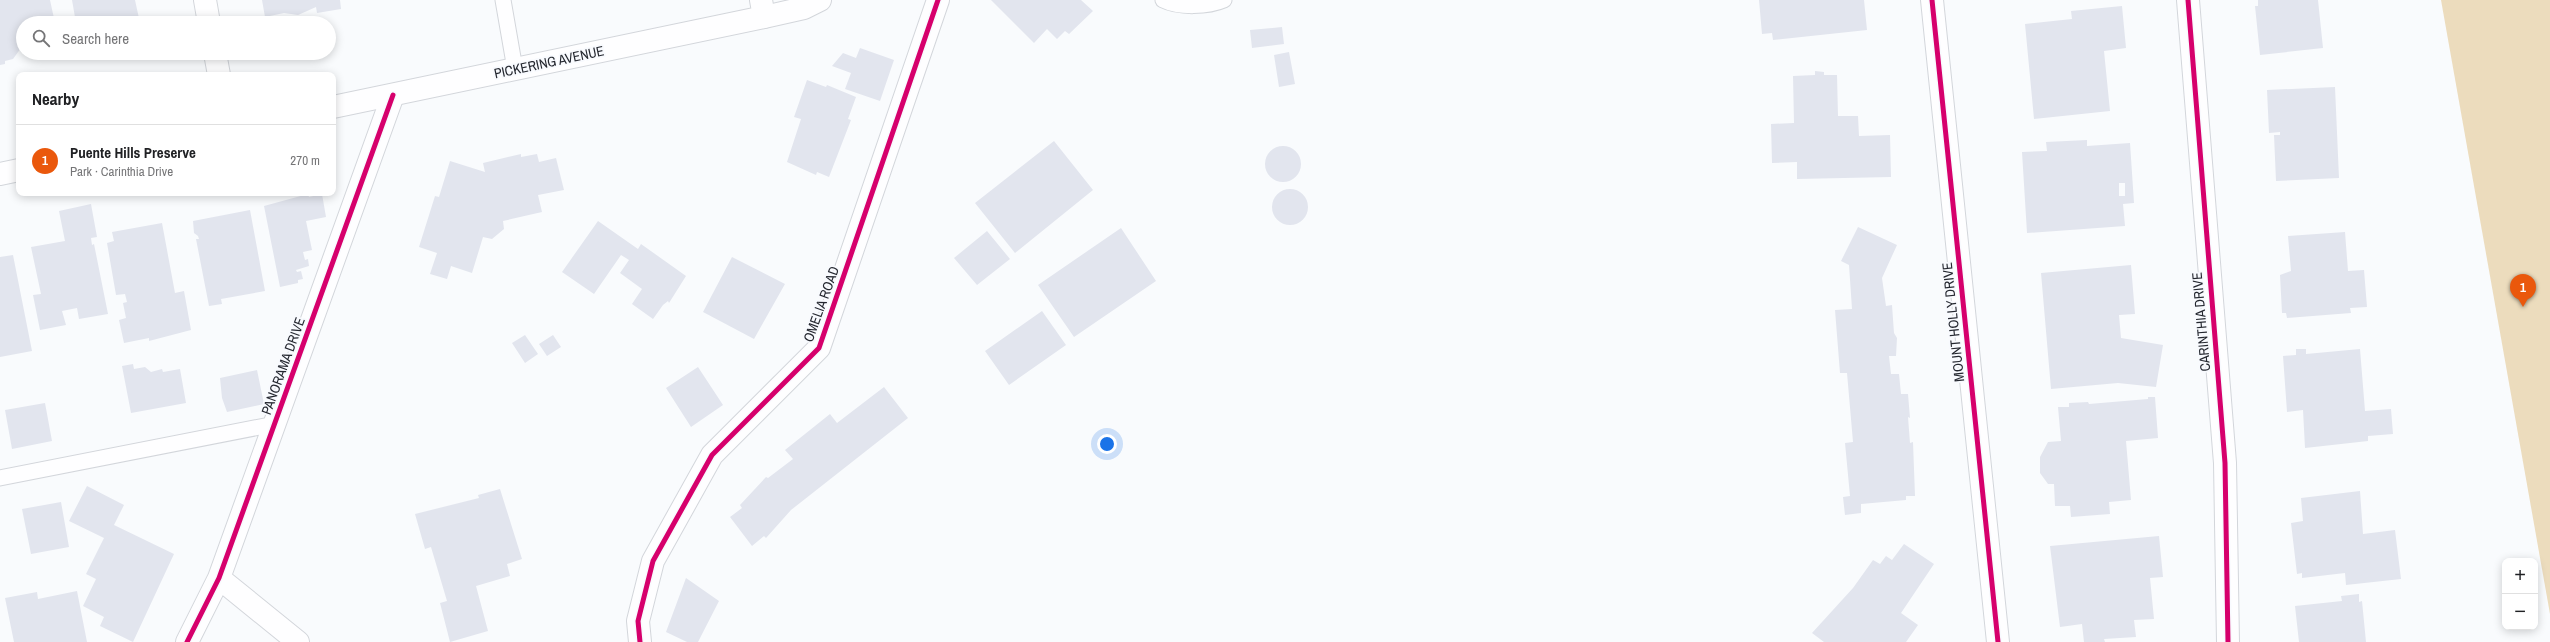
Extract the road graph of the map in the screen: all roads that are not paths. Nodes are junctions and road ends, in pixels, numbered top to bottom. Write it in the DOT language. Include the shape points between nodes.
graph roads {
  1 [pos="205,0"];
  2 [pos="503,0"];
  3 [pos="820,0"];
  4 [pos="938,0"];
  5 [pos="1163,0"];
  6 [pos="1224,0"];
  7 [pos="1932,0"];
  8 [pos="2188,0"];
  9 [pos="763,9"];
  10 [pos="208,16"];
  11 [pos="216,60"];
  12 [pos="515,69"];
  13 [pos="218,72"];
  14 [pos="393,95"];
  15 [pos="336,106"];
  16 [pos="16,171"];
  17 [pos="0,174"];
  18 [pos="275,424"];
  19 [pos="0,478"];
  20 [pos="219,578"];
  21 [pos="187,642"];
  22 [pos="298,642"];
  23 [pos="640,642"];
  24 [pos="1998,642"];
  25 [pos="2228,642"];
  1 -- 10 [label="street"];
  2 -- 12 [label="lane"];
  3 -- 9 [label="street, PICKERING AVENUE" via="804,8"];
  4 -- 23 [label="street, OMELIA ROAD" via="819,348 712,455 653,561 638,621"];
  5 -- 6 [label="lane" via="1170,3 1213,5"];
  7 -- 24 [label="street, MOUNT HOLLY DRIVE"];
  8 -- 25 [label="street, CARINTHIA DRIVE" via="2225,463"];
  9 -- 12 [label="street, PICKERING AVENUE"];
  11 -- 13 [label="street"];
  12 -- 14 [label="street, PICKERING AVENUE"];
  14 -- 15 [label="street, PICKERING AVENUE"];
  14 -- 18 [label="street, PANORAMA DRIVE"];
  16 -- 17 [label="street"];
  18 -- 19 [label="lane"];
  18 -- 20 [label="street, PANORAMA DRIVE"];
  20 -- 21 [label="street, PANORAMA DRIVE"];
  20 -- 22 [label="street"];
}
